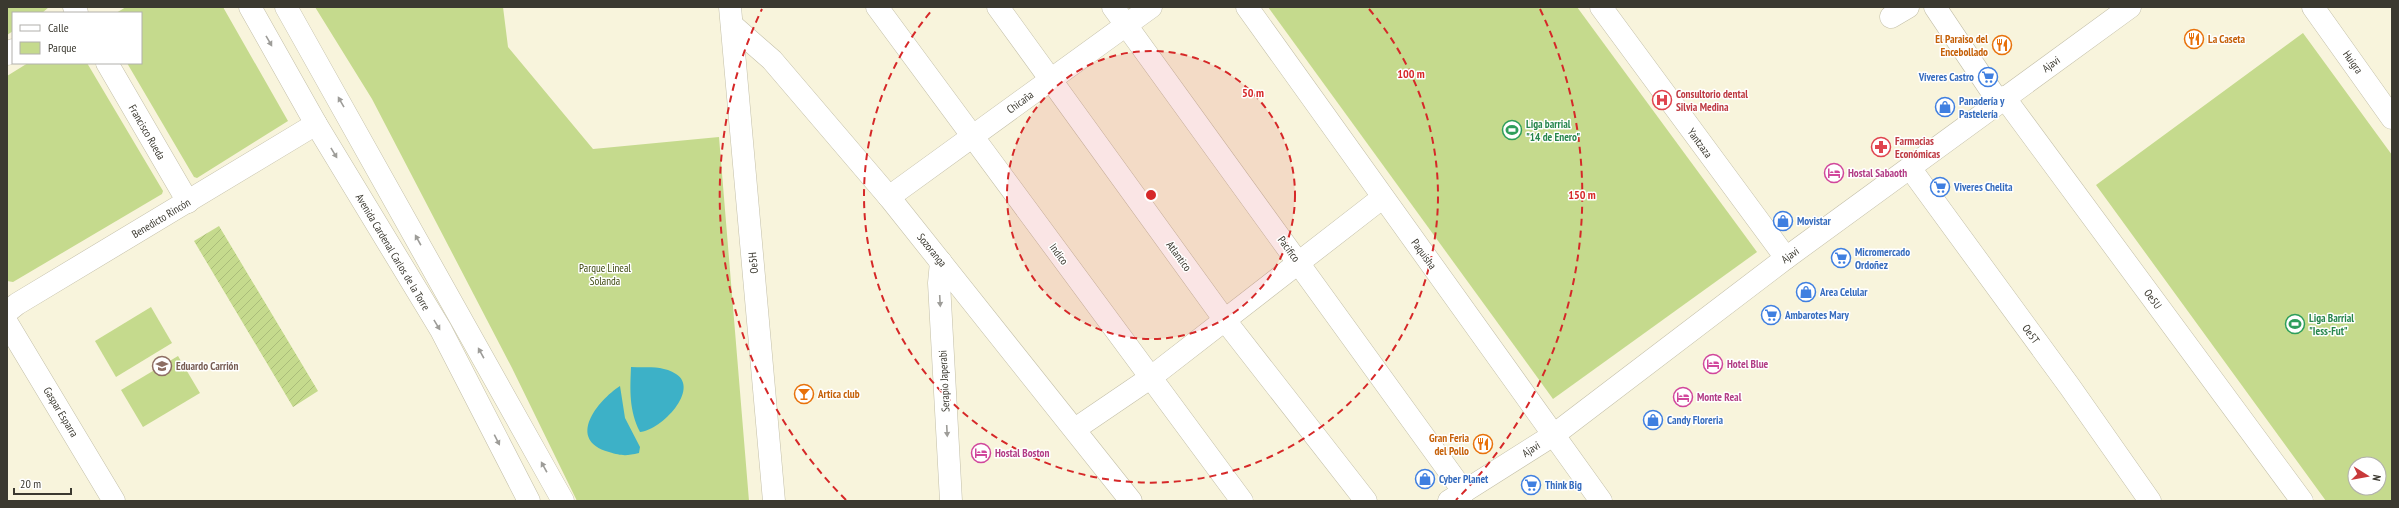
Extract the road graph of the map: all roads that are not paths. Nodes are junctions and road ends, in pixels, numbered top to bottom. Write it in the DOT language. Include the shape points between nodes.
graph roads {
  1 [pos="250,7"];
  2 [pos="286,7"];
  3 [pos="877,7"];
  4 [pos="998,7"];
  5 [pos="1113,7"];
  6 [pos="1151,7"];
  7 [pos="1247,7"];
  8 [pos="1602,7"];
  9 [pos="1935,7"];
  10 [pos="2130,7"];
  11 [pos="2313,7"];
  12 [pos="731,16"];
  13 [pos="1126,25"];
  14 [pos="108,64"];
  15 [pos="1051,80"];
  16 [pos="2001,99"];
  17 [pos="2392,118"];
  18 [pos="316,124"];
  19 [pos="973,137"];
  20 [pos="1910,168"];
  21 [pos="889,197"];
  22 [pos="1382,198"];
  23 [pos="188,202"];
  24 [pos="1786,258"];
  25 [pos="941,262"];
  26 [pos="1298,262"];
  27 [pos="7,312"];
  28 [pos="1224,319"];
  29 [pos="7,323"];
  30 [pos="1150,378"];
  31 [pos="1075,429"];
  32 [pos="1555,434"];
  33 [pos="1456,497"];
  34 [pos="114,501"];
  35 [pos="529,501"];
  36 [pos="563,501"];
  37 [pos="774,501"];
  38 [pos="951,501"];
  39 [pos="1131,501"];
  40 [pos="1242,501"];
  41 [pos="1366,501"];
  42 [pos="1601,501"];
  43 [pos="2150,501"];
  44 [pos="2302,501"];
  1 -- 18 [label="street, Avenida Cardenal Carlos de la Torre, one-way"];
  36 -- 2 [label="street, one-way"];
  3 -- 19 [label="street, Indico"];
  4 -- 15 [label="street, Atlantico"];
  5 -- 13 [label="street, Pacifico"];
  6 -- 13 [label="street, Chicaña"];
  7 -- 22 [label="street, Paquisha"];
  8 -- 24 [label="street, Yantzaza"];
  9 -- 16 [label="street, Oe5U"];
  10 -- 16 [label="street, Ajavi"];
  11 -- 17 [label="street, Huigra"];
  12 -- 21 [label="street, Sozoranga"];
  12 -- 37 [label="street, Oe5H"];
  13 -- 15 [label="street, Chicaña"];
  13 -- 26 [label="street, Pacifico"];
  14 -- 23 [label="street, Francisco Rueda"];
  15 -- 19 [label="street, Chicaña"];
  15 -- 28 [label="street, Atlantico"];
  16 -- 20 [label="street, Ajavi"];
  16 -- 44 [label="street, Oe5U"];
  18 -- 23 [label="street, Benedicto Rincón"];
  18 -- 35 [label="street, Avenida Cardenal Carlos de la Torre, one-way" via="441,330"];
  19 -- 21 [label="street, Chicaña"];
  19 -- 30 [label="street, Indico"];
  20 -- 24 [label="street, Ajavi"];
  20 -- 43 [label="street, Oe5T"];
  21 -- 25 [label="street, Sozoranga"];
  22 -- 26 [label="street"];
  22 -- 32 [label="street, Paquisha"];
  23 -- 27 [label="street, Benedicto Rincón"];
  24 -- 32 [label="street, Ajavi"];
  25 -- 31 [label="street, Sozoranga"];
  25 -- 38 [label="street, Serapio Japerabi, one-way" via="939,283"];
  26 -- 28 [label="street"];
  26 -- 33 [label="street, Pacifico"];
  28 -- 30 [label="street"];
  28 -- 41 [label="street, Atlantico"];
  29 -- 34 [label="street, Gaspar Esparra"];
  30 -- 31 [label="street"];
  30 -- 40 [label="street, Indico"];
  31 -- 39 [label="street, Sozoranga"];
  32 -- 33 [label="street, Ajavi"];
  32 -- 42 [label="street, Paquisha"];
}
